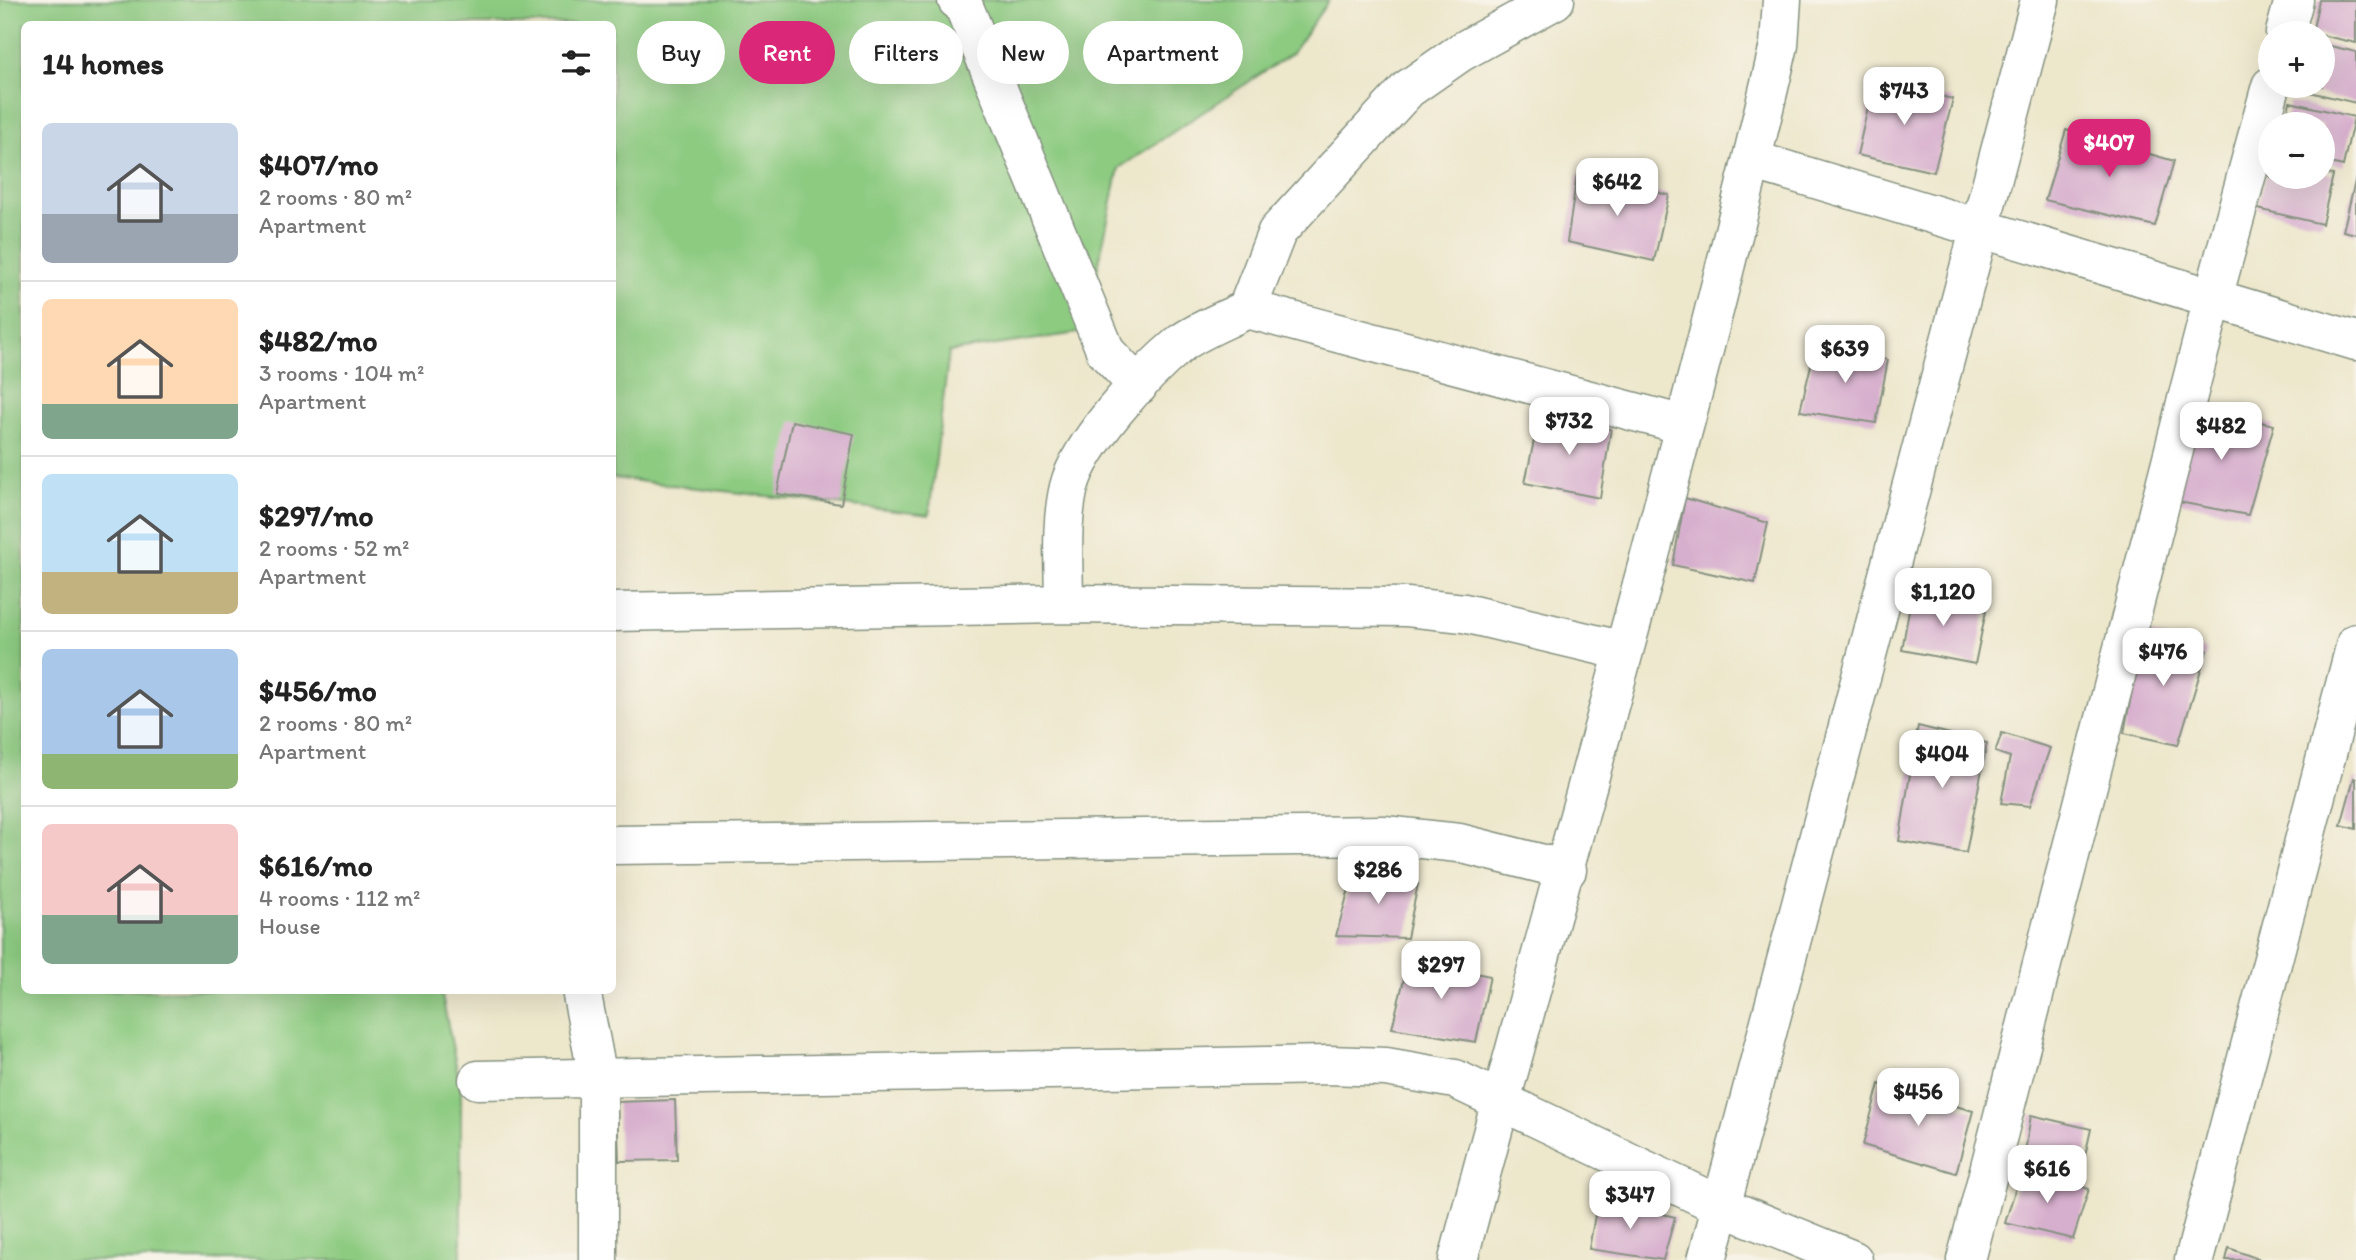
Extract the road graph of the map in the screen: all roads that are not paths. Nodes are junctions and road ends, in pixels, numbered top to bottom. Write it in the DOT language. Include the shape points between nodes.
graph roads {
  1 [pos="957,0"];
  2 [pos="1555,0"];
  3 [pos="1782,0"];
  4 [pos="2040,0"];
  5 [pos="2294,0"];
  6 [pos="2288,21"];
  7 [pos="2268,98"];
  8 [pos="1752,160"];
  9 [pos="1980,228"];
  10 [pos="2213,298"];
  11 [pos="1247,309"];
  12 [pos="2356,341"];
  13 [pos="1138,386"];
  14 [pos="1684,425"];
  15 [pos="1064,604"];
  16 [pos="616,612"];
  17 [pos="2356,643"];
  18 [pos="1624,651"];
  19 [pos="616,845"];
  20 [pos="1567,870"];
  21 [pos="583,994"];
  22 [pos="598,1078"];
  23 [pos="478,1080"];
  24 [pos="1501,1099"];
  25 [pos="1721,1206"];
  26 [pos="598,1260"];
  27 [pos="1458,1260"];
  28 [pos="1707,1260"];
  29 [pos="1853,1260"];
  30 [pos="1966,1260"];
  31 [pos="2194,1260"];
  1 -- 13 [label="street" via="962,2 995,76 1106,352"];
  2 -- 11 [label="street" via="1461,52 1408,89 1277,232"];
  3 -- 8 [label="street" via="1779,45"];
  4 -- 9 [label="street"];
  5 -- 6 [label="street"];
  7 -- 10 [label="street"];
  8 -- 9 [label="street"];
  8 -- 14 [label="street"];
  9 -- 10 [label="street"];
  9 -- 25 [label="street"];
  10 -- 12 [label="street"];
  10 -- 30 [label="street"];
  11 -- 13 [label="street" via="1182,343"];
  11 -- 14 [label="street"];
  13 -- 15 [label="street" via="1095,437 1070,485 1064,531"];
  14 -- 18 [label="street"];
  15 -- 16 [label="street"];
  15 -- 18 [label="street" via="1407,607 1464,613"];
  17 -- 31 [label="street"];
  18 -- 20 [label="street"];
  19 -- 20 [label="street" via="1384,835 1458,843"];
  20 -- 24 [label="street"];
  21 -- 22 [label="street"];
  22 -- 23 [label="street"];
  22 -- 24 [label="street" via="1328,1065 1386,1067 1455,1079"];
  22 -- 26 [label="street"];
  24 -- 25 [label="street"];
  24 -- 27 [label="street"];
  25 -- 28 [label="street"];
  25 -- 29 [label="street"];
}
